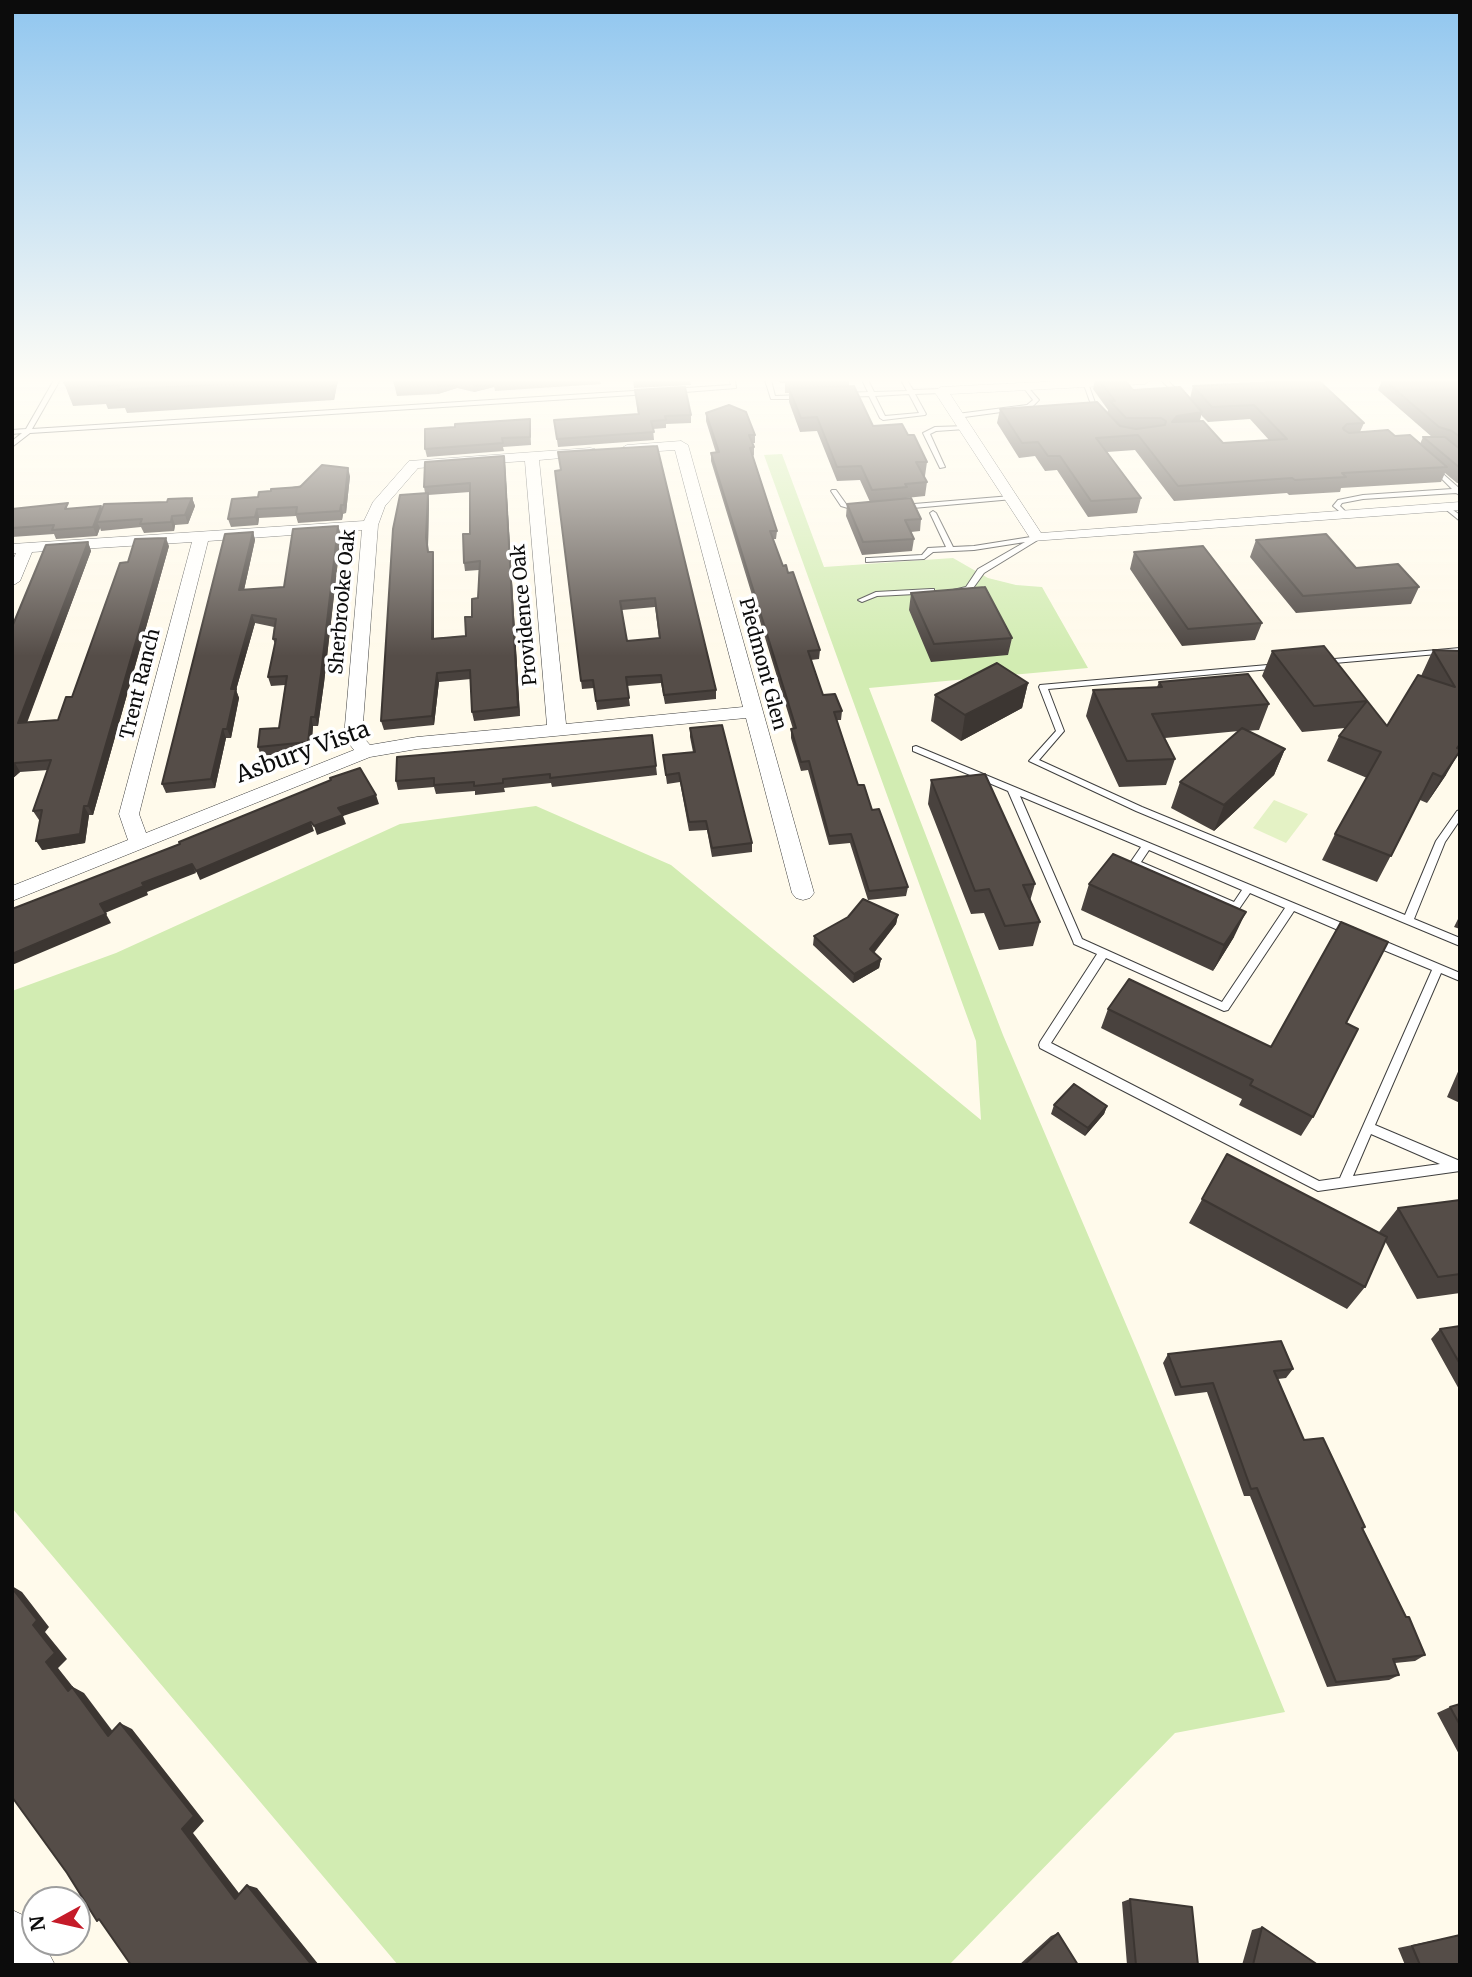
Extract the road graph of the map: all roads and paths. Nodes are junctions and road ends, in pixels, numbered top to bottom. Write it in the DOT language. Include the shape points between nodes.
graph roads {
  1 [pos="407,472"];
  2 [pos="533,472"];
  3 [pos="688,472"];
  4 [pos="994,472"];
  5 [pos="1436,472"];
  6 [pos="834,491"];
  7 [pos="1457,497"];
  8 [pos="1011,498"];
  9 [pos="888,508"];
  10 [pos="864,509"];
  11 [pos="933,513"];
  12 [pos="1460,520"];
  13 [pos="370,525"];
  14 [pos="201,536"];
  15 [pos="1037,538"];
  16 [pos="19,549"];
  17 [pos="951,549"];
  18 [pos="869,560"];
  19 [pos="12,581"];
  20 [pos="862,600"];
  21 [pos="1460,650"];
  22 [pos="1307,663"];
  23 [pos="1293,664"];
  24 [pos="753,712"];
  25 [pos="557,729"];
  26 [pos="916,749"];
  27 [pos="366,752"];
  28 [pos="1012,789"];
  29 [pos="1460,813"];
  30 [pos="139,842"];
  31 [pos="1147,846"];
  32 [pos="1248,888"];
  33 [pos="803,893"];
  34 [pos="12,894"];
  35 [pos="1292,906"];
  36 [pos="1408,920"];
  37 [pos="1460,942"];
  38 [pos="1104,952"];
  39 [pos="1438,968"];
  40 [pos="1460,977"];
  41 [pos="1368,1127"];
  42 [pos="1458,1166"];
  43 [pos="1344,1182"];
  44 [pos="12,1929"];
  45 [pos="36,1965"];
  1 -- 13 [label="street, Sherbrooke Oak" via="378,505"];
  2 -- 25 [label="street, Providence Oak"];
  3 -- 24 [label="street, Piedmont Glen"];
  4 -- 8 [label="street"];
  5 -- 7 [label="lane"];
  6 -- 10 [label="lane" via="843,505"];
  7 -- 12 [label="lane"];
  7 -- 15 [label="street" via="1345,514"];
  8 -- 9 [label="lane"];
  8 -- 15 [label="street"];
  11 -- 17 [label="lane"];
  13 -- 14 [label="street"];
  13 -- 27 [label="street, Sherbrooke Oak" via="353,737"];
  14 -- 16 [label="street"];
  14 -- 30 [label="street, Trent Ranch" via="129,814"];
  15 -- 17 [label="lane"];
  15 -- 20 [label="lane" via="981,571 968,589 876,594"];
  16 -- 19 [label="street"];
  17 -- 18 [label="lane" via="931,550 924,557"];
  21 -- 22 [label="lane"];
  23 -- 36 [label="lane" via="1043,687 1060,731 1033,761"];
  24 -- 25 [label="street, Asbury Vista"];
  24 -- 33 [label="street, Piedmont Glen"];
  25 -- 27 [label="street, Asbury Vista"];
  26 -- 28 [label="lane"];
  27 -- 30 [label="street, Asbury Vista"];
  28 -- 31 [label="lane"];
  28 -- 38 [label="lane" via="1078,941"];
  29 -- 36 [label="lane" via="1441,841"];
  30 -- 34 [label="street, Asbury Vista"];
  31 -- 32 [label="lane"];
  31 -- 32 [label="lane" via="1135,863 1236,907"];
  32 -- 35 [label="lane"];
  35 -- 38 [label="lane" via="1224,1007"];
  35 -- 39 [label="lane"];
  36 -- 37 [label="lane"];
  38 -- 43 [label="lane" via="1044,1045 1318,1186"];
  39 -- 40 [label="lane"];
  39 -- 41 [label="lane"];
  41 -- 42 [label="lane"];
  41 -- 43 [label="lane"];
  42 -- 43 [label="lane"];
  44 -- 45 [label="street"];
}
